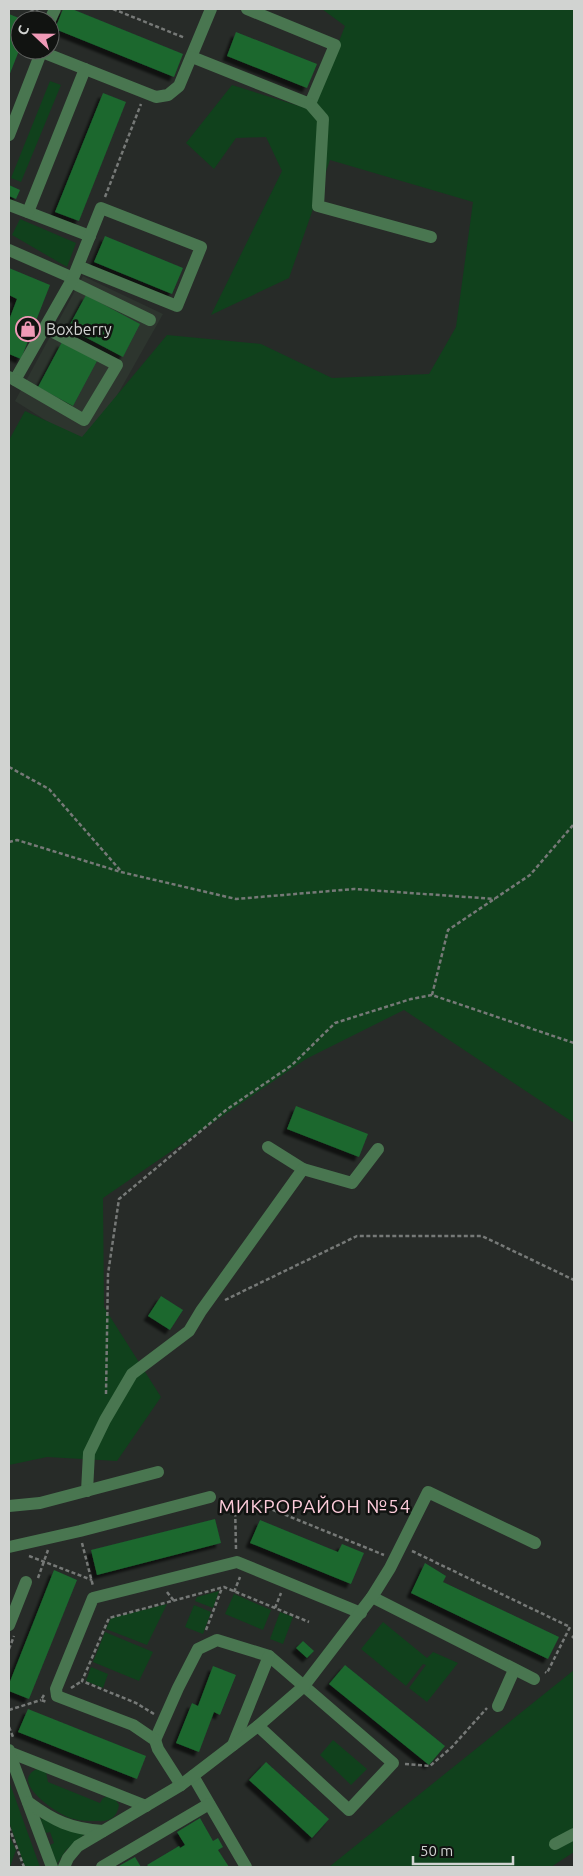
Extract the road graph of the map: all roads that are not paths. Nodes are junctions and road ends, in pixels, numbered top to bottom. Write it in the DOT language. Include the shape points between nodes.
graph roads {
  1 [pos="211,9"];
  2 [pos="246,9"];
  3 [pos="192,56"];
  4 [pos="60,59"];
  5 [pos="38,60"];
  6 [pos="85,69"];
  7 [pos="310,104"];
  8 [pos="9,135"];
  9 [pos="9,205"];
  10 [pos="28,212"];
  11 [pos="90,236"];
  12 [pos="431,238"];
  13 [pos="9,250"];
  14 [pos="78,266"];
  15 [pos="72,280"];
  16 [pos="150,320"];
  17 [pos="45,328"];
  18 [pos="12,378"];
  19 [pos="268,1147"];
  20 [pos="378,1150"];
  21 [pos="303,1169"];
  22 [pos="158,1472"];
  23 [pos="87,1491"];
  24 [pos="210,1497"];
  25 [pos="9,1506"];
  26 [pos="535,1542"];
  27 [pos="9,1547"];
  28 [pos="26,1582"];
  29 [pos="372,1598"];
  30 [pos="362,1613"];
  31 [pos="9,1624"];
  32 [pos="269,1656"];
  33 [pos="514,1670"];
  34 [pos="536,1674"];
  35 [pos="303,1686"];
  36 [pos="498,1706"];
  37 [pos="258,1726"];
  38 [pos="155,1740"];
  39 [pos="232,1747"];
  40 [pos="9,1751"];
  41 [pos="193,1776"];
  42 [pos="181,1785"];
  43 [pos="28,1802"];
  44 [pos="210,1804"];
  45 [pos="146,1806"];
  46 [pos="103,1831"];
  47 [pos="574,1834"];
  48 [pos="555,1844"];
  49 [pos="52,1867"];
  50 [pos="64,1867"];
  51 [pos="102,1867"];
  52 [pos="246,1867"];
  1 -- 3 [label="street"];
  2 -- 7 [label="street" via="335,45"];
  3 -- 6 [label="street" via="179,86 168,95 156,97"];
  3 -- 7 [label="street"];
  4 -- 6 [label="street"];
  5 -- 8 [label="street"];
  6 -- 10 [label="street"];
  7 -- 12 [label="street" via="324,118 318,206"];
  9 -- 10 [label="street"];
  10 -- 11 [label="street"];
  11 -- 14 [label="street"];
  11 -- 14 [label="street" via="101,208 201,247 178,306"];
  13 -- 15 [label="street"];
  14 -- 15 [label="street"];
  15 -- 16 [label="street"];
  15 -- 17 [label="street"];
  17 -- 18 [label="street"];
  17 -- 18 [label="street" via="117,365 84,420"];
  19 -- 21 [label="street"];
  20 -- 21 [label="street" via="352,1183"];
  21 -- 23 [label="street" via="189,1331 132,1374 89,1453"];
  22 -- 23 [label="street"];
  23 -- 25 [label="street" via="40,1503"];
  24 -- 27 [label="street"];
  26 -- 29 [label="street" via="428,1492"];
  28 -- 31 [label="street"];
  29 -- 30 [label="street"];
  29 -- 33 [label="street"];
  30 -- 35 [label="street"];
  30 -- 38 [label="street" via="237,1562 93,1598 56,1690 57,1696 133,1725"];
  32 -- 35 [label="street"];
  32 -- 38 [label="street" via="217,1640 198,1649"];
  32 -- 39 [label="street"];
  33 -- 34 [label="street"];
  33 -- 36 [label="street"];
  35 -- 37 [label="street"];
  35 -- 37 [label="street" via="393,1763 349,1810"];
  37 -- 39 [label="street"];
  38 -- 42 [label="street"];
  39 -- 41 [label="street"];
  40 -- 43 [label="street"];
  40 -- 45 [label="street"];
  41 -- 42 [label="street"];
  41 -- 44 [label="street"];
  42 -- 45 [label="street"];
  43 -- 46 [label="street" via="65,1825"];
  43 -- 49 [label="street"];
  44 -- 51 [label="street"];
  44 -- 52 [label="street"];
  45 -- 46 [label="street"];
  46 -- 50 [label="street" via="78,1846"];
  47 -- 48 [label="street"];
}
